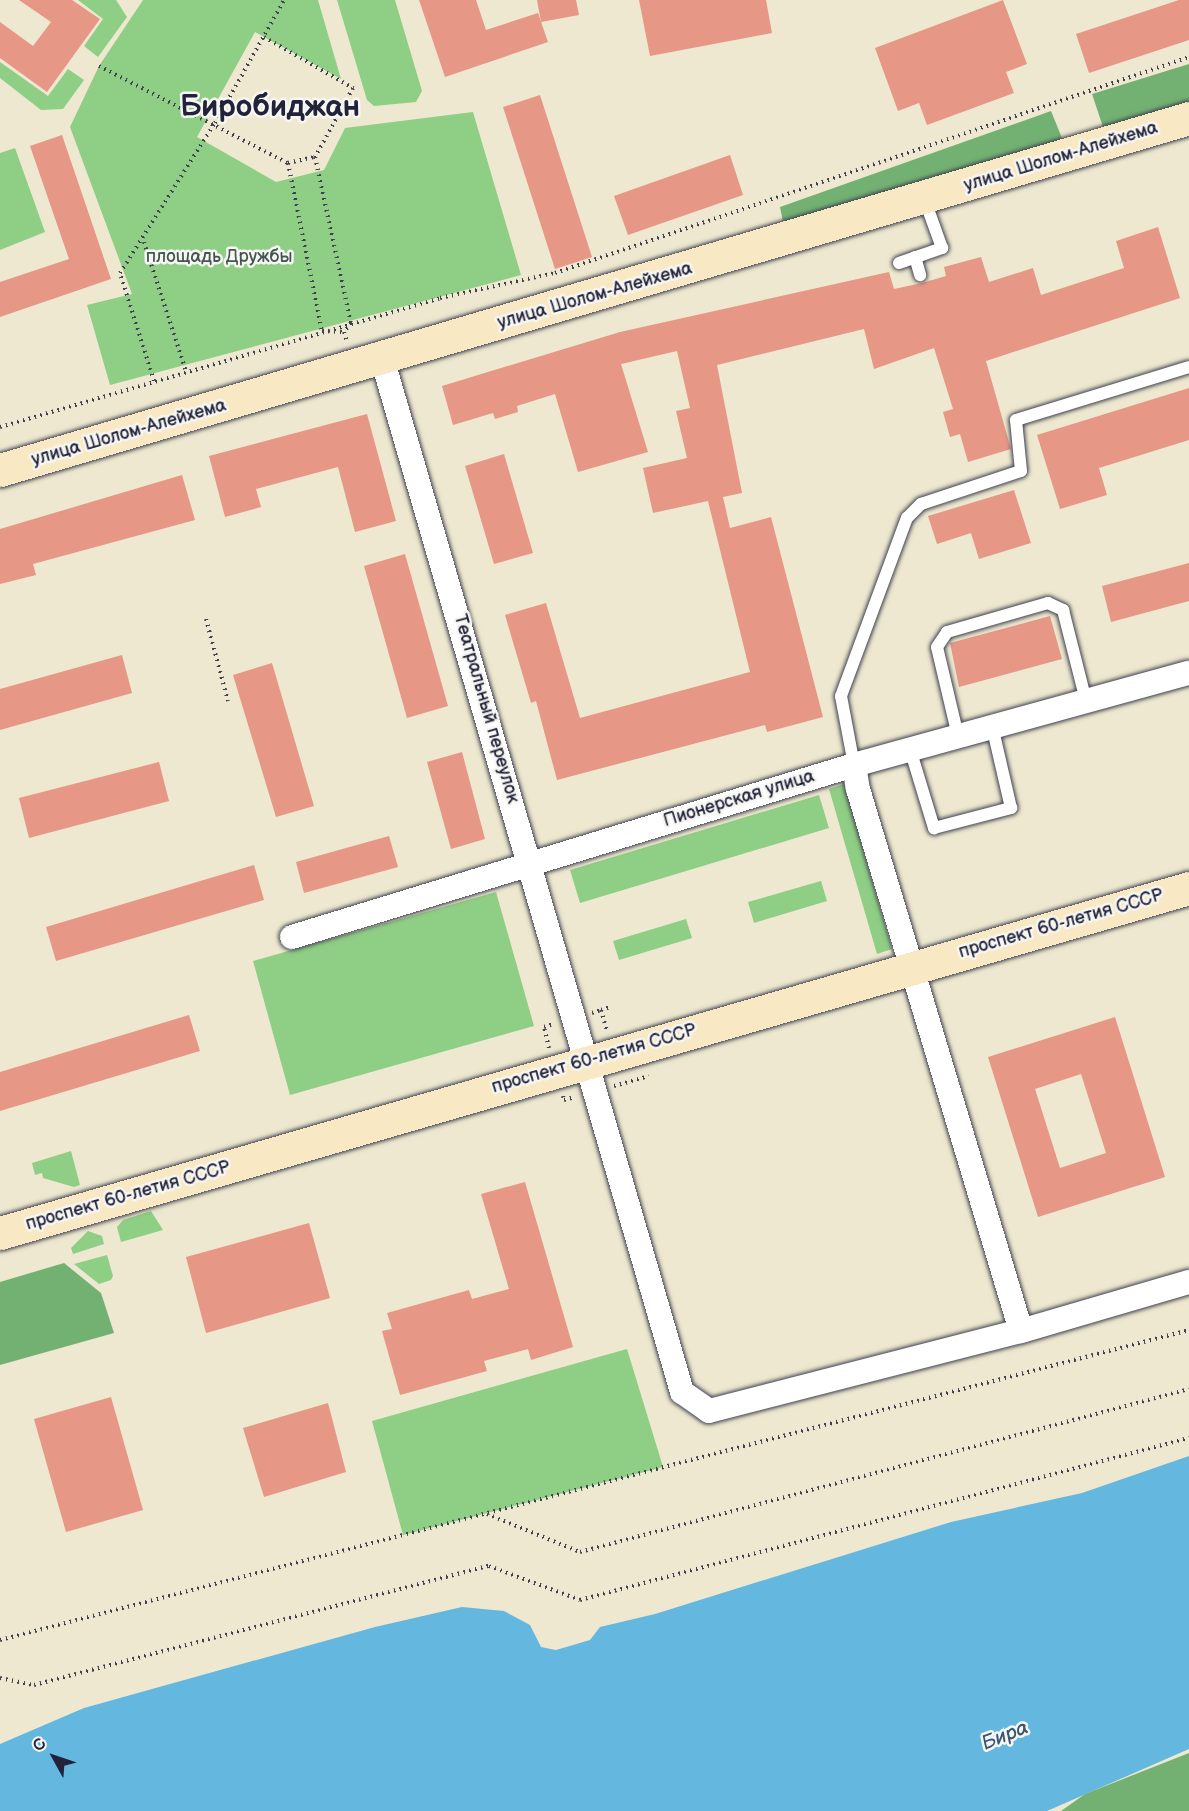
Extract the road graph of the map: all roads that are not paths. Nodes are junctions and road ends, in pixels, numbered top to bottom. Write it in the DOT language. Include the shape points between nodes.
graph roads {
  1 [pos="1189,118"];
  2 [pos="924,198"];
  3 [pos="915,257"];
  4 [pos="899,263"];
  5 [pos="920,275"];
  6 [pos="382,358"];
  7 [pos="1189,367"];
  8 [pos="0,470"];
  9 [pos="1189,673"];
  10 [pos="1086,701"];
  11 [pos="992,726"];
  12 [pos="958,736"];
  13 [pos="910,748"];
  14 [pos="854,765"];
  15 [pos="531,862"];
  16 [pos="1189,888"];
  17 [pos="292,937"];
  18 [pos="911,967"];
  19 [pos="584,1062"];
  20 [pos="0,1233"];
  21 [pos="1189,1282"];
  22 [pos="1021,1331"];
  1 -- 2 [label="main road, улица Шолом-Алейхема"];
  2 -- 3 [label="lane" via="942,248"];
  2 -- 6 [label="main road, улица Шолом-Алейхема"];
  3 -- 4 [label="lane"];
  3 -- 5 [label="lane"];
  6 -- 8 [label="main road, улица Шолом-Алейхема"];
  6 -- 15 [label="street, Театральный переулок"];
  7 -- 14 [label="lane" via="1016,420 1022,471 921,504 907,518 841,696"];
  9 -- 10 [label="street, Пионерская улица"];
  10 -- 11 [label="street, Пионерская улица"];
  10 -- 12 [label="lane" via="1063,610 1048,603 947,632 937,647"];
  11 -- 12 [label="street, Пионерская улица"];
  11 -- 13 [label="lane" via="1011,808 934,828"];
  12 -- 13 [label="street, Пионерская улица"];
  13 -- 14 [label="street, Пионерская улица"];
  14 -- 15 [label="street, Пионерская улица"];
  14 -- 18 [label="street"];
  15 -- 17 [label="street, Пионерская улица"];
  15 -- 19 [label="street, Театральный переулок"];
  16 -- 18 [label="main road, проспект 60-летия СССР"];
  18 -- 19 [label="main road, проспект 60-летия СССР"];
  18 -- 22 [label="street"];
  19 -- 20 [label="main road, проспект 60-летия СССР"];
  19 -- 22 [label="street, Театральный переулок" via="682,1392 709,1411"];
  21 -- 22 [label="street, Театральный переулок"];
}
